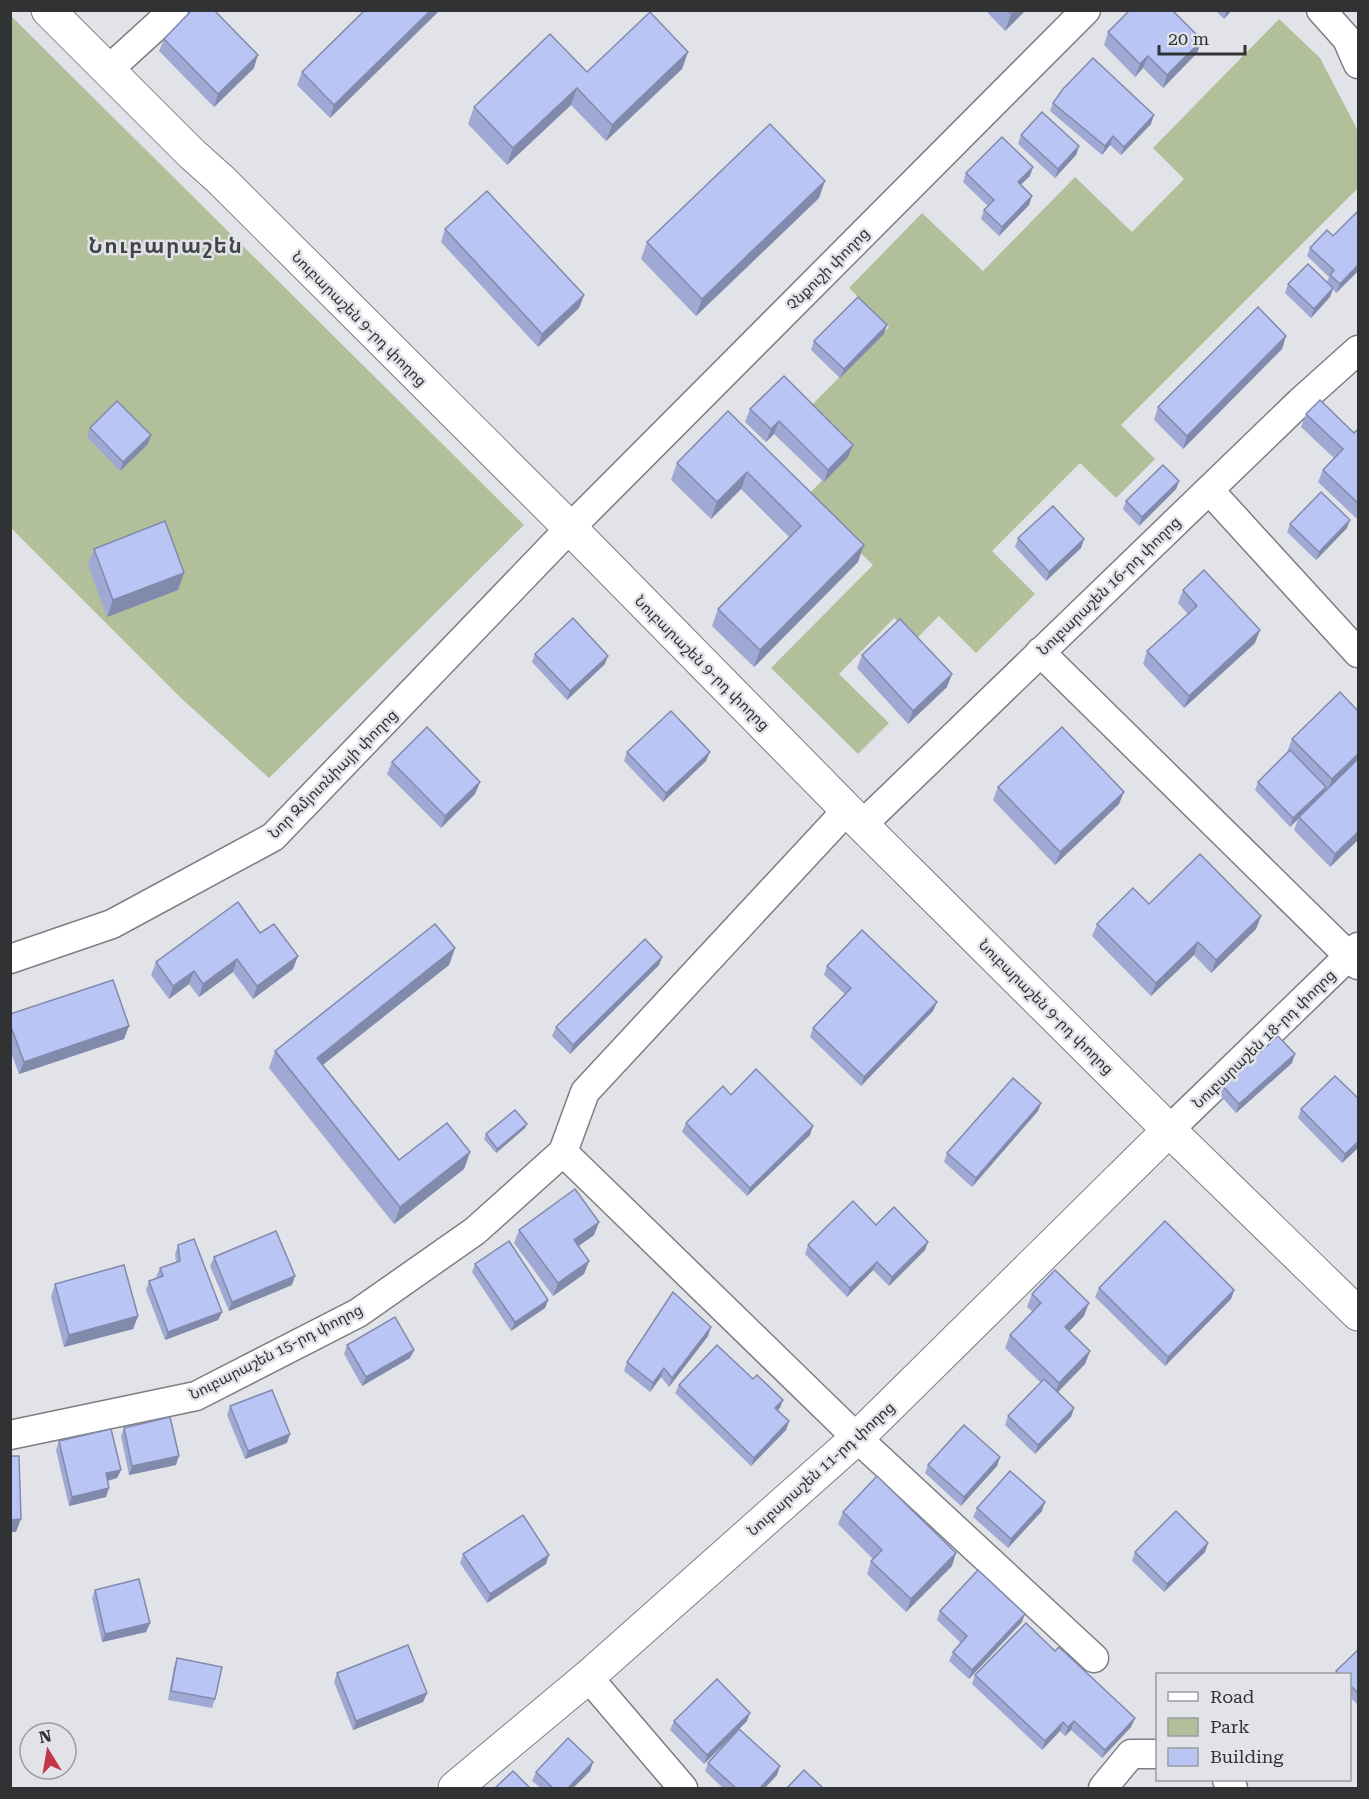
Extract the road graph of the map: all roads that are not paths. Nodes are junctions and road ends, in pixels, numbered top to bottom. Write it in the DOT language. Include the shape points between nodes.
graph roads {
  1 [pos="48,10"];
  2 [pos="174,10"];
  3 [pos="1086,10"];
  4 [pos="1321,10"];
  5 [pos="1359,64"];
  6 [pos="107,71"];
  7 [pos="1359,350"];
  8 [pos="1209,490"];
  9 [pos="570,528"];
  10 [pos="1040,652"];
  11 [pos="1359,653"];
  12 [pos="855,818"];
  13 [pos="1356,956"];
  14 [pos="10,959"];
  15 [pos="1169,1130"];
  16 [pos="563,1152"];
  17 [pos="1359,1314"];
  18 [pos="10,1435"];
  19 [pos="857,1438"];
  20 [pos="1094,1658"];
  21 [pos="588,1677"];
  22 [pos="1144,1754"];
  23 [pos="455,1788"];
  24 [pos="683,1788"];
  25 [pos="1103,1788"];
  1 -- 6 [label="main road, Նուբարաշեն 9-րդ փողոց"];
  2 -- 6 [label="street"];
  3 -- 9 [label="street, Չնքուշի փողոց"];
  4 -- 5 [label="street" via="1347,39"];
  6 -- 9 [label="main road, Նուբարաշեն 9-րդ փողոց"];
  7 -- 8 [label="street, Նուբարաշեն 16-րդ փողոց"];
  8 -- 10 [label="street, Նուբարաշեն 16-րդ փողոց"];
  8 -- 11 [label="street"];
  9 -- 12 [label="main road, Նուբարաշեն 9-րդ փողոց"];
  9 -- 14 [label="street, Նոր Զմյուռնիայի փողոց" via="273,837 112,924"];
  10 -- 12 [label="street, Նուբարաշեն 16-րդ փողոց"];
  10 -- 13 [label="street"];
  12 -- 15 [label="main road, Նուբարաշեն 9-րդ փողոց"];
  12 -- 16 [label="street, Նուբարաշեն 16-րդ փողոց" via="585,1092"];
  13 -- 15 [label="street, Նուբարաշեն 18-րդ փողոց"];
  15 -- 17 [label="main road, Նուբարաշեն 9-րդ փողոց"];
  15 -- 19 [label="main road, Նուբարաշեն 11-րդ փողոց"];
  16 -- 18 [label="street, Նուբարաշեն 15-րդ փողոց" via="475,1232 358,1313 196,1396"];
  16 -- 19 [label="street"];
  19 -- 20 [label="street"];
  19 -- 21 [label="main road, Նուբարաշեն 11-րդ փողոց"];
  21 -- 23 [label="main road, Նուբարաշեն 11-րդ փողոց"];
  21 -- 24 [label="street"];
  22 -- 25 [label="street"];
}
